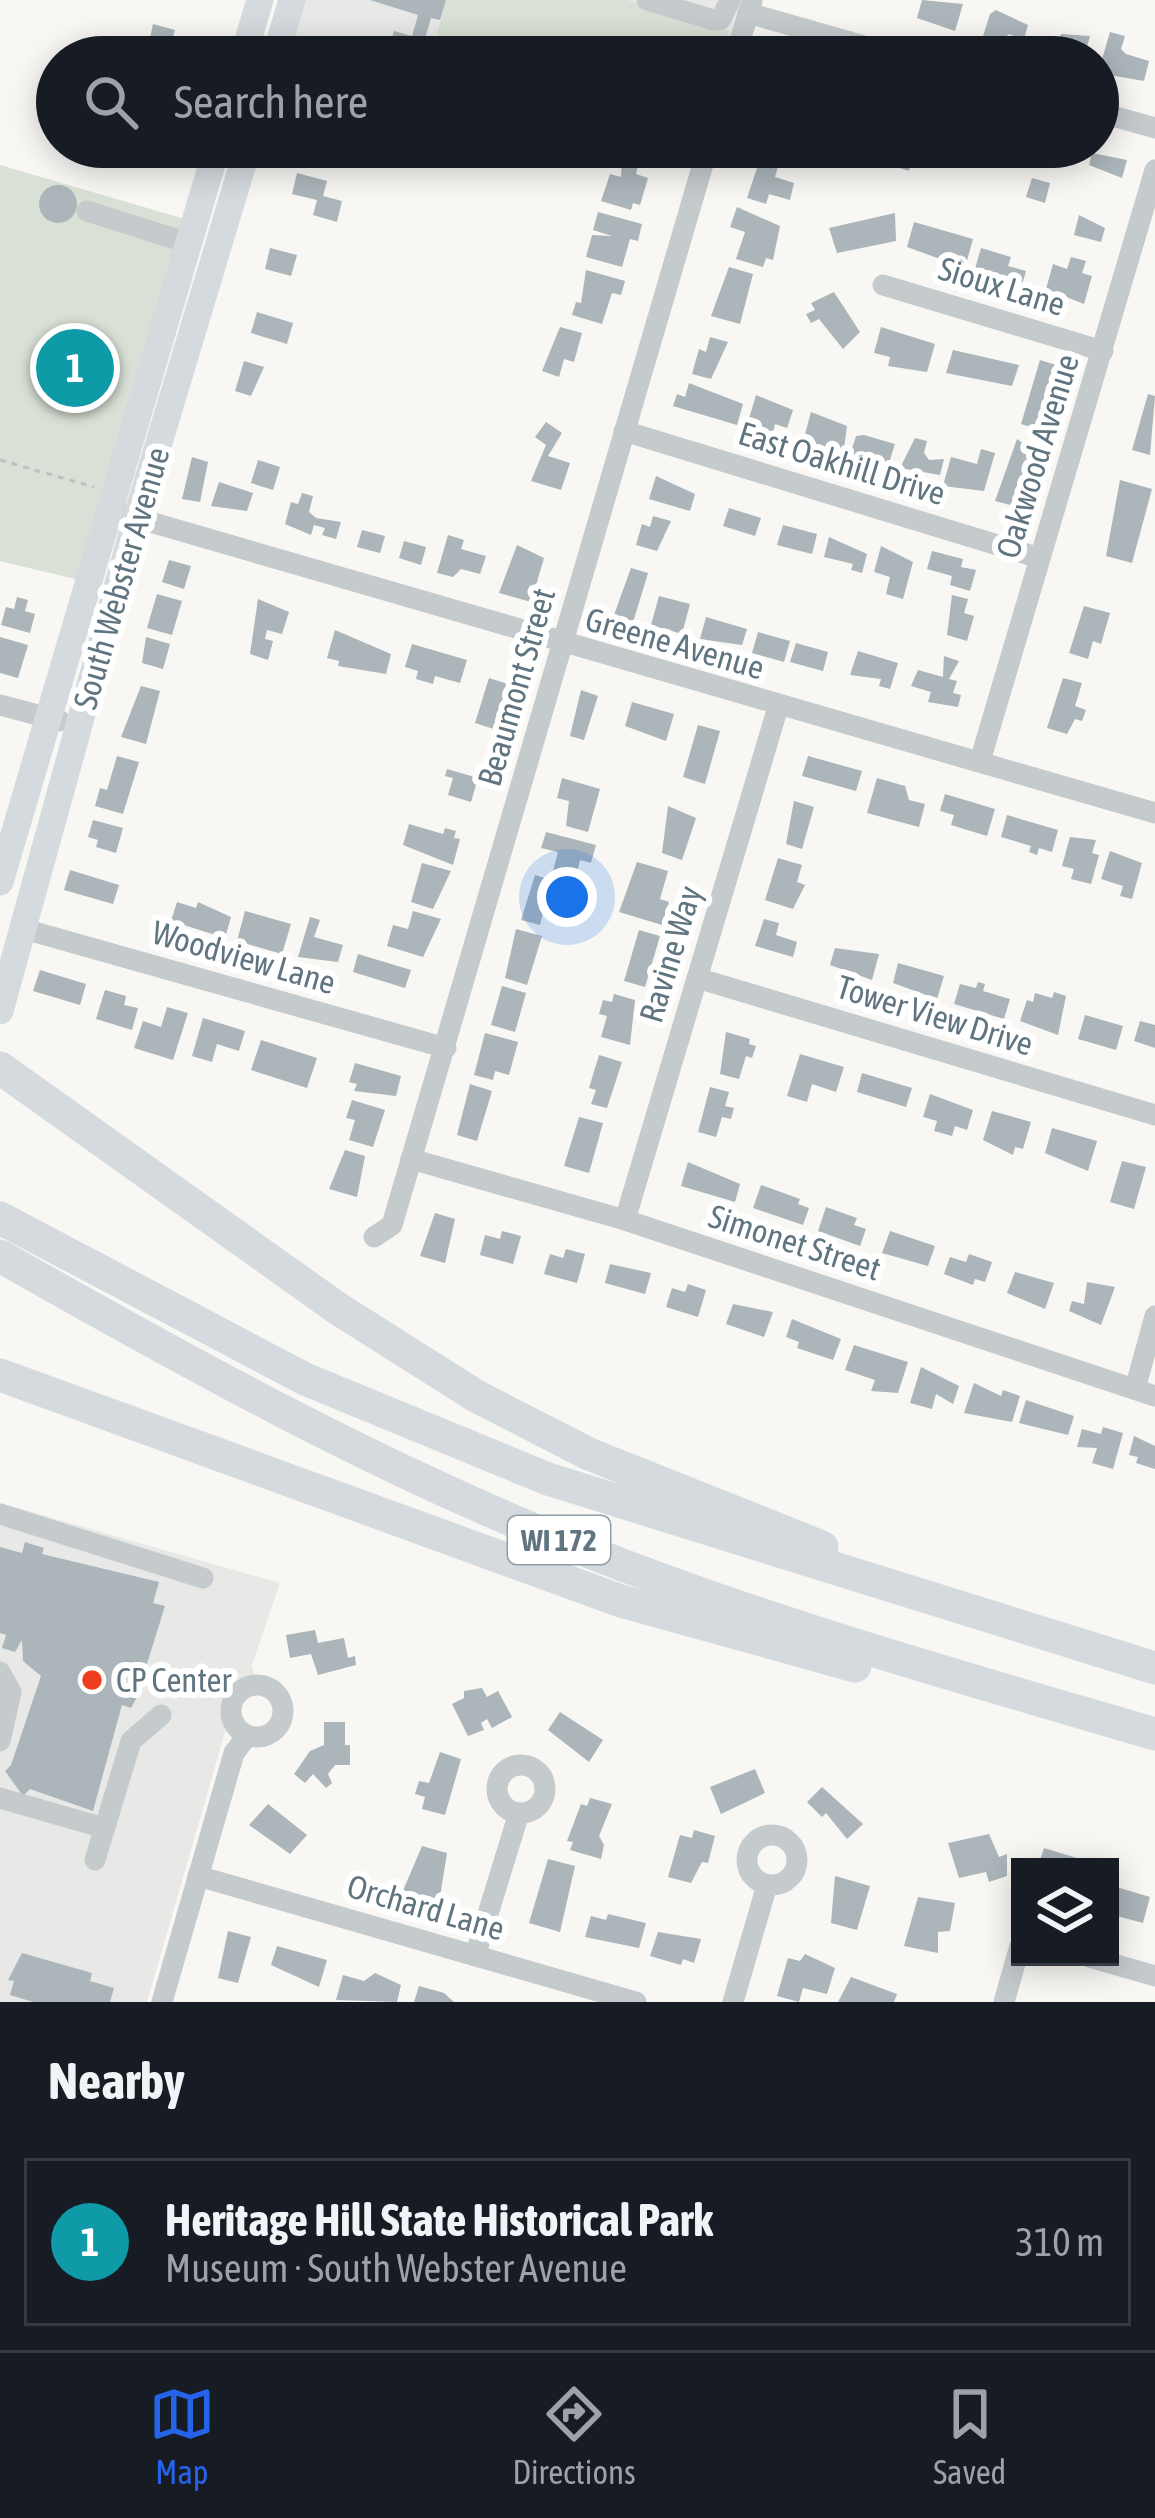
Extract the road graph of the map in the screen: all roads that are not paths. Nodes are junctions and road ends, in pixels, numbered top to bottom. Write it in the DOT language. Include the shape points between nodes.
graph roads {
  1 [pos="260,0"];
  2 [pos="292,0"];
  3 [pos="647,0"];
  4 [pos="743,4"];
  5 [pos="249,36"];
  6 [pos="281,36"];
  7 [pos="738,36"];
  8 [pos="840,36"];
  9 [pos="1119,118"];
  10 [pos="1155,128"];
  11 [pos="211,168"];
  12 [pos="242,168"];
  13 [pos="702,168"];
  14 [pos="1155,170"];
  15 [pos="87,211"];
  16 [pos="188,243"];
  17 [pos="884,285"];
  18 [pos="1103,350"];
  19 [pos="624,431"];
  20 [pos="105,499"];
  21 [pos="136,518"];
  22 [pos="1040,558"];
  23 [pos="563,644"];
  24 [pos="0,705"];
  25 [pos="778,707"];
  26 [pos="46,718"];
  27 [pos="78,726"];
  28 [pos="980,761"];
  29 [pos="1155,813"];
  30 [pos="0,882"];
  31 [pos="24,929"];
  32 [pos="697,978"];
  33 [pos="0,1011"];
  34 [pos="446,1048"];
  35 [pos="0,1068"];
  36 [pos="1155,1115"];
  37 [pos="411,1159"];
  38 [pos="0,1218"];
  39 [pos="625,1220"];
  40 [pos="374,1237"];
  41 [pos="0,1256"];
  42 [pos="1155,1316"];
  43 [pos="0,1375"];
  44 [pos="1145,1393"];
  45 [pos="0,1514"];
  46 [pos="202,1579"];
  47 [pos="955,1606"];
  48 [pos="1155,1668"];
  49 [pos="0,1672"];
  50 [pos="1078,1712"];
  51 [pos="161,1715"];
  52 [pos="1155,1734"];
  53 [pos="247,1736"];
  54 [pos="0,1741"];
  55 [pos="0,1798"];
  56 [pos="519,1813"];
  57 [pos="104,1828"];
  58 [pos="95,1860"];
  59 [pos="198,1876"];
  60 [pos="766,1885"];
  61 [pos="475,1955"];
  62 [pos="1014,1966"];
  63 [pos="1119,1966"];
  64 [pos="1155,1976"];
  65 [pos="162,2002"];
  66 [pos="636,2002"];
  67 [pos="733,2002"];
  68 [pos="1004,2002"];
  1 -- 5 [label="main road"];
  2 -- 6 [label="main road"];
  3 -- 4 [label="street" via="714,20"];
  4 -- 7 [label="street"];
  4 -- 8 [label="street"];
  9 -- 10 [label="street"];
  11 -- 16 [label="main road, South Webster Avenue"];
  12 -- 21 [label="main road, South Webster Avenue"];
  13 -- 19 [label="street, Beaumont Street"];
  14 -- 18 [label="street, Oakwood Avenue"];
  15 -- 16 [label="street"];
  16 -- 20 [label="main road, South Webster Avenue"];
  17 -- 18 [label="street, Sioux Lane"];
  18 -- 22 [label="street, Oakwood Avenue"];
  19 -- 22 [label="street, East Oakhill Drive"];
  19 -- 23 [label="street, Beaumont Street"];
  20 -- 21 [label="street, Greene Avenue"];
  20 -- 26 [label="main road, South Webster Avenue"];
  21 -- 23 [label="street, Greene Avenue"];
  21 -- 27 [label="main road, South Webster Avenue"];
  22 -- 28 [label="street, Oakwood Avenue"];
  23 -- 25 [label="street, Greene Avenue"];
  23 -- 34 [label="street, Beaumont Street"];
  24 -- 26 [label="street"];
  25 -- 28 [label="street, Greene Avenue"];
  25 -- 32 [label="street, Ravine Way"];
  26 -- 27 [label="street"];
  26 -- 30 [label="main road, South Webster Avenue"];
  27 -- 31 [label="main road, South Webster Avenue"];
  28 -- 29 [label="street, Greene Avenue"];
  31 -- 33 [label="main road, South Webster Avenue"];
  31 -- 34 [label="street, Woodview Lane"];
  32 -- 36 [label="street, Tower View Drive"];
  32 -- 39 [label="street, Ravine Way"];
  34 -- 37 [label="street, Beaumont Street"];
  35 -- 47 [label="highway" via="337,1308 476,1396 589,1454 894,1574"];
  37 -- 39 [label="street, Simonet Street"];
  37 -- 40 [label="street, Beaumont Street" via="392,1225"];
  38 -- 47 [label="highway, WI 172" via="269,1361 432,1434 716,1536"];
  39 -- 44 [label="street, Simonet Street"];
  41 -- 50 [label="highway, WI 172" via="309,1426 561,1541"];
  42 -- 44 [label="street"];
  43 -- 50 [label="highway" via="622,1601 1022,1713"];
  45 -- 46 [label="street"];
  47 -- 48 [label="highway, WI 172"];
  49 -- 54 [label="street" via="11,1691"];
  50 -- 52 [label="highway, WI 172"];
  51 -- 57 [label="street" via="131,1741"];
  53 -- 59 [label="street" via="234,1754"];
  55 -- 57 [label="street"];
  56 -- 61 [label="street"];
  57 -- 58 [label="street"];
  59 -- 61 [label="street, Orchard Lane"];
  59 -- 65 [label="street"];
  60 -- 67 [label="street"];
  61 -- 66 [label="street, Orchard Lane"];
  62 -- 68 [label="street"];
  63 -- 64 [label="street"];
}
